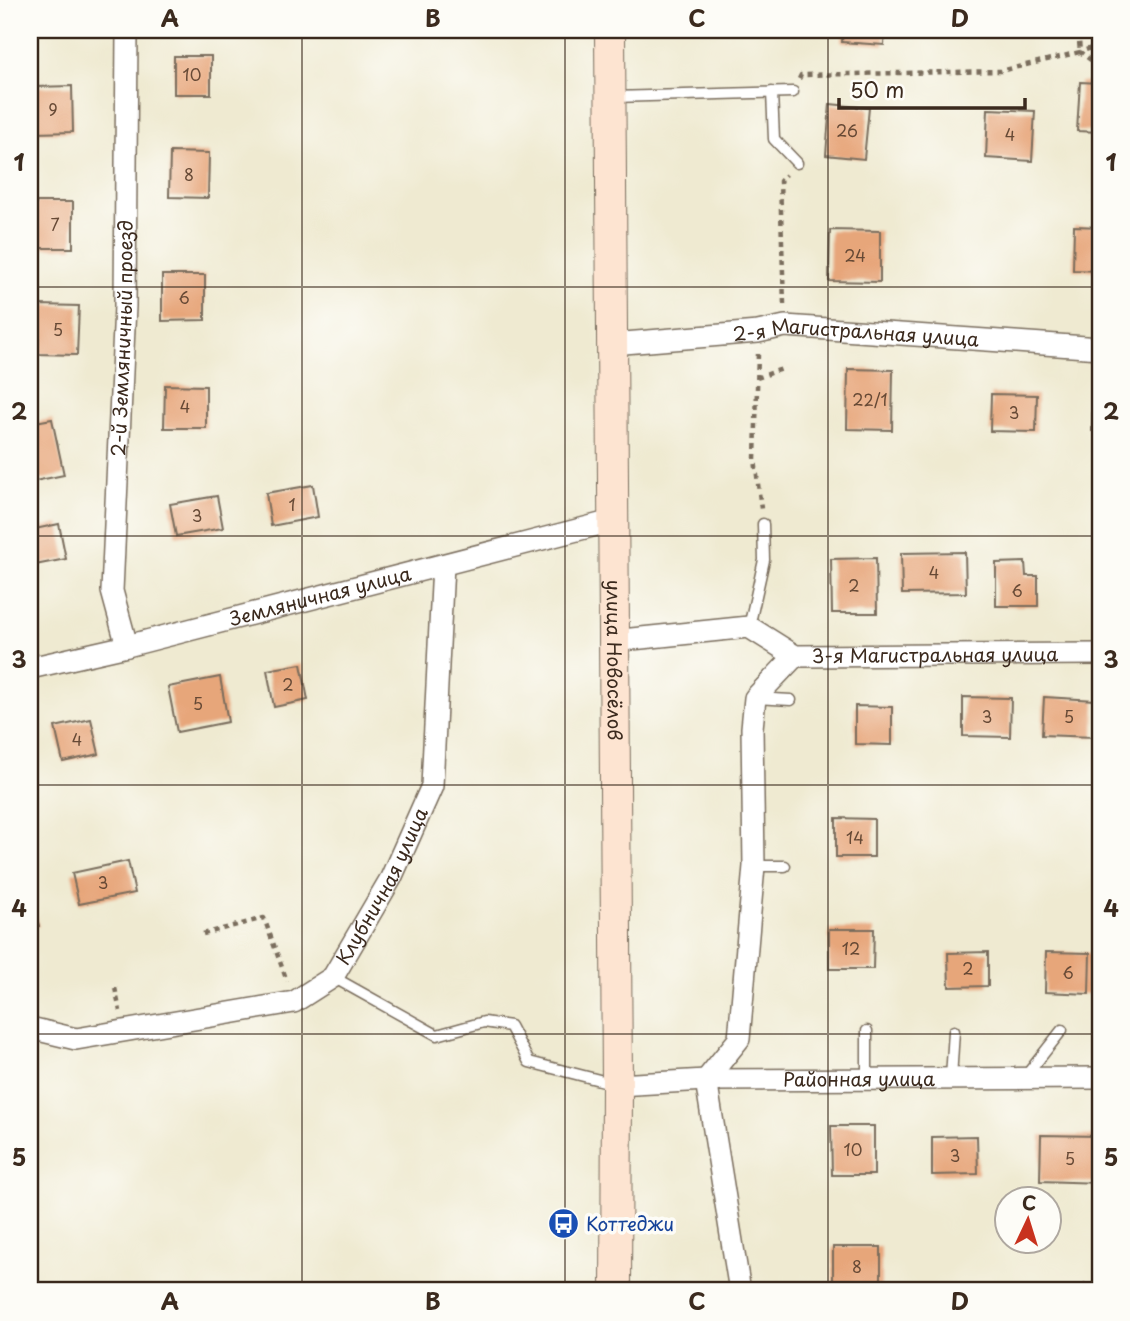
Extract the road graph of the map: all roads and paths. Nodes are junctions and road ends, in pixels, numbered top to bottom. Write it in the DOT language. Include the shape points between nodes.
graph roads {
  1 [pos="127,30"];
  2 [pos="610,30"];
  3 [pos="1078,30"];
  4 [pos="1100,45"];
  5 [pos="1080,52"];
  6 [pos="1100,67"];
  7 [pos="772,92"];
  8 [pos="793,92"];
  9 [pos="609,97"];
  10 [pos="797,163"];
  11 [pos="785,326"];
  12 [pos="758,332"];
  13 [pos="612,344"];
  14 [pos="1100,348"];
  15 [pos="782,369"];
  16 [pos="757,378"];
  17 [pos="612,521"];
  18 [pos="763,524"];
  19 [pos="443,565"];
  20 [pos="749,626"];
  21 [pos="612,641"];
  22 [pos="127,646"];
  23 [pos="1100,654"];
  24 [pos="795,656"];
  25 [pos="30,668"];
  26 [pos="755,698"];
  27 [pos="791,700"];
  28 [pos="754,866"];
  29 [pos="785,866"];
  30 [pos="203,934"];
  31 [pos="333,977"];
  32 [pos="294,1002"];
  33 [pos="30,1028"];
  34 [pos="1062,1030"];
  35 [pos="867,1031"];
  36 [pos="954,1031"];
  37 [pos="951,1078"];
  38 [pos="1025,1078"];
  39 [pos="1100,1078"];
  40 [pos="867,1079"];
  41 [pos="706,1080"];
  42 [pos="617,1085"];
  43 [pos="616,1291"];
  44 [pos="740,1291"];
  1 -- 22 [label="street, 2-й Земляничный проезд" via="125,306 112,591"];
  2 -- 9 [label="street, улица Новосёлов"];
  3 -- 5 [label="path"];
  4 -- 5 [label="path"];
  5 -- 6 [label="path"];
  5 -- 8 [label="path" via="1001,71 801,75"];
  7 -- 8 [label="lane"];
  7 -- 9 [label="lane"];
  7 -- 10 [label="lane" via="774,139"];
  9 -- 13 [label="street, улица Новосёлов"];
  10 -- 11 [label="path" via="780,181"];
  11 -- 12 [label="street, 2-я Магистральная улица"];
  11 -- 14 [label="street, 2-я Магистральная улица"];
  12 -- 13 [label="street, 2-я Магистральная улица"];
  12 -- 16 [label="path"];
  13 -- 17 [label="street, улица Новосёлов"];
  15 -- 16 [label="path"];
  16 -- 18 [label="path" via="755,459"];
  17 -- 19 [label="street, Земляничная улица"];
  17 -- 21 [label="street, улица Новосёлов"];
  18 -- 20 [label="lane" via="764,560"];
  19 -- 22 [label="street, Земляничная улица"];
  19 -- 31 [label="street, Клубничная улица" via="432,786 391,878"];
  20 -- 21 [label="street"];
  20 -- 24 [label="street, 3-я Магистральная улица"];
  21 -- 42 [label="street, улица Новосёлов"];
  22 -- 25 [label="street, Земляничная улица"];
  23 -- 24 [label="street, 3-я Магистральная улица"];
  24 -- 26 [label="street"];
  26 -- 27 [label="lane"];
  26 -- 28 [label="street"];
  28 -- 29 [label="lane"];
  28 -- 41 [label="street" via="739,1039"];
  30 -- 32 [label="path" via="264,918"];
  31 -- 32 [label="street, Клубничная улица"];
  31 -- 42 [label="lane" via="437,1035 484,1021 510,1026 529,1062"];
  32 -- 33 [label="street, Клубничная улица" via="76,1039"];
  34 -- 38 [label="lane"];
  35 -- 40 [label="lane"];
  36 -- 37 [label="lane"];
  37 -- 38 [label="street, Районная улица"];
  37 -- 40 [label="street, Районная улица"];
  38 -- 39 [label="street, Районная улица"];
  40 -- 41 [label="street, Районная улица"];
  41 -- 42 [label="street, Районная улица"];
  41 -- 44 [label="street"];
  42 -- 43 [label="street, улица Новосёлов"];
}
